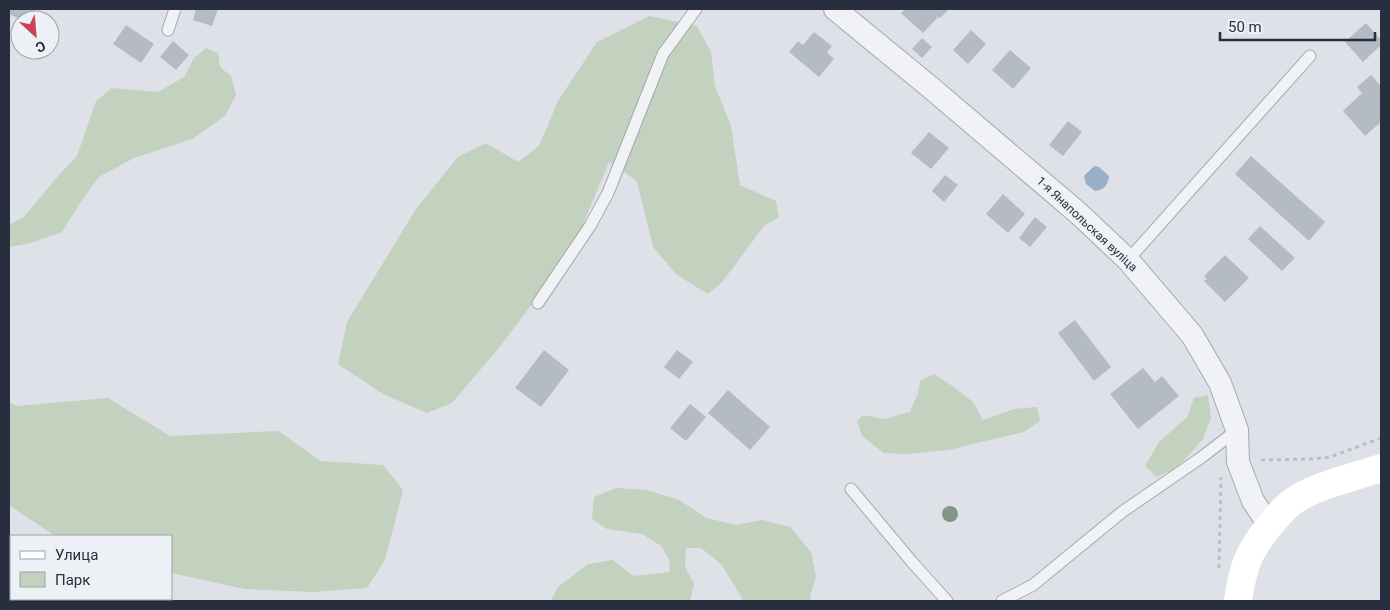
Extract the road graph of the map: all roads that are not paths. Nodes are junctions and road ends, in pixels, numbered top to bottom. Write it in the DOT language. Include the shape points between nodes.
graph roads {
  1 [pos="175,9"];
  2 [pos="696,9"];
  3 [pos="835,9"];
  4 [pos="168,30"];
  5 [pos="1310,56"];
  6 [pos="1128,260"];
  7 [pos="538,303"];
  8 [pos="1237,430"];
  9 [pos="1381,468"];
  10 [pos="852,489"];
  11 [pos="1270,525"];
  12 [pos="947,601"];
  13 [pos="1002,601"];
  14 [pos="1238,601"];
  1 -- 4 [label="lane"];
  2 -- 7 [label="lane" via="663,54 608,193 590,226"];
  3 -- 6 [label="street, 1-я Янапольская вуліца" via="1077,212"];
  5 -- 6 [label="lane"];
  6 -- 8 [label="street, 1-я Янапольская вуліца" via="1192,335 1220,382"];
  8 -- 11 [label="street, 1-я Янапольская вуліца" via="1238,462 1253,501"];
  8 -- 13 [label="lane" via="1122,512 1033,585"];
  9 -- 11 [label="main road" via="1315,489 1294,500"];
  10 -- 12 [label="lane"];
  11 -- 14 [label="main road" via="1249,556"];
}
